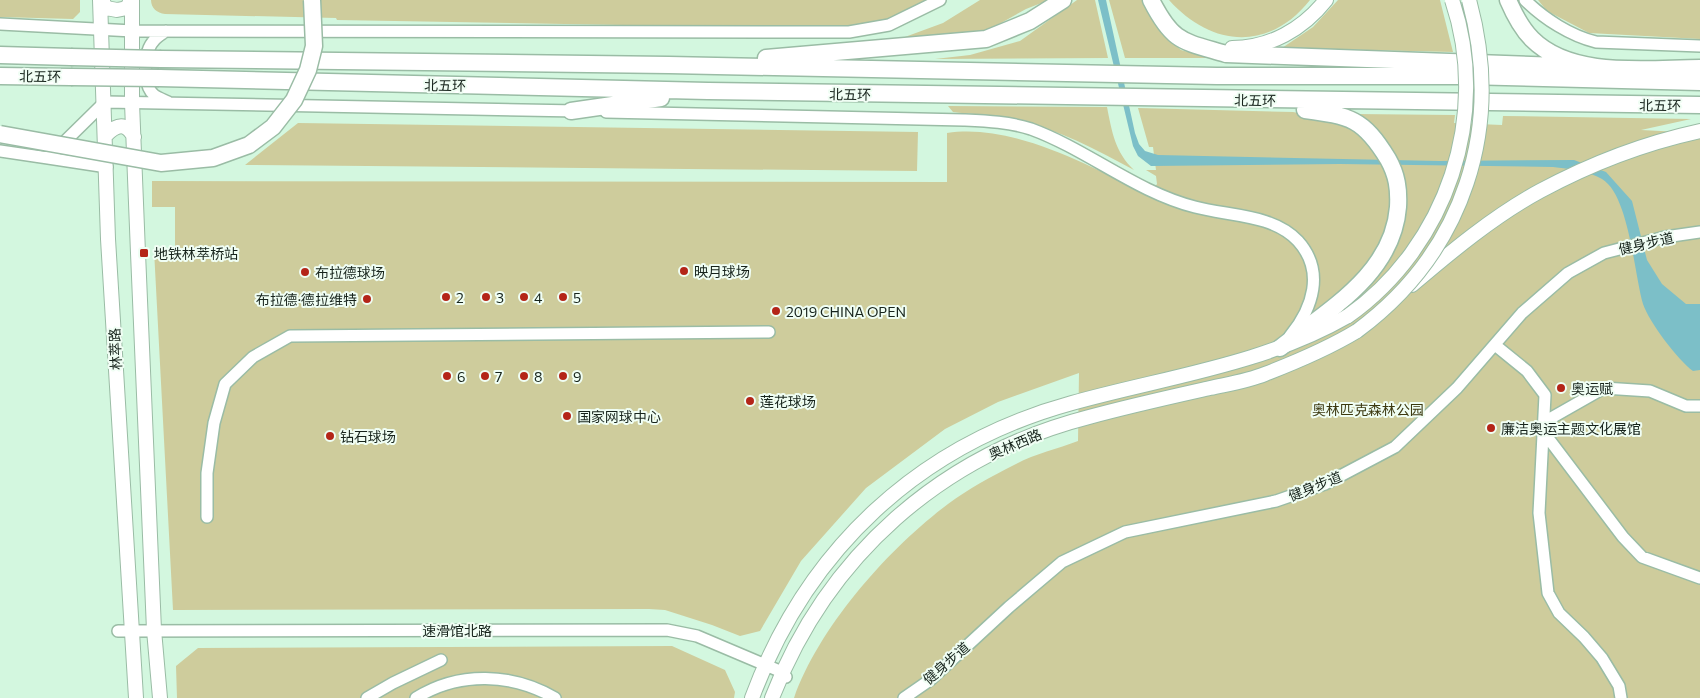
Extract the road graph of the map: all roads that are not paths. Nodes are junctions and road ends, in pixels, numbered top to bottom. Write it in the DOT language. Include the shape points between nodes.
graph roads {
  1 [pos="101,0"];
  2 [pos="131,0"];
  3 [pos="312,0"];
  4 [pos="940,0"];
  5 [pos="1063,0"];
  6 [pos="1151,0"];
  7 [pos="1326,0"];
  8 [pos="1452,0"];
  9 [pos="1469,0"];
  10 [pos="1508,0"];
  11 [pos="1525,0"];
  12 [pos="0,24"];
  13 [pos="102,29"];
  14 [pos="133,31"];
  15 [pos="166,31"];
  16 [pos="1700,46"];
  17 [pos="0,55"];
  18 [pos="668,65"];
  19 [pos="1587,67"];
  20 [pos="1700,68"];
  21 [pos="0,76"];
  22 [pos="1700,82"];
  23 [pos="708,91"];
  24 [pos="1234,100"];
  25 [pos="105,102"];
  26 [pos="132,103"];
  27 [pos="171,104"];
  28 [pos="1700,105"];
  29 [pos="571,111"];
  30 [pos="1700,131"];
  31 [pos="0,134"];
  32 [pos="106,135"];
  33 [pos="134,137"];
  34 [pos="0,151"];
  35 [pos="48,158"];
  36 [pos="107,168"];
  37 [pos="1700,232"];
  38 [pos="1379,313"];
  39 [pos="769,332"];
  40 [pos="1495,345"];
  41 [pos="1280,348"];
  42 [pos="1700,406"];
  43 [pos="1542,430"];
  44 [pos="207,516"];
  45 [pos="1700,578"];
  46 [pos="153,598"];
  47 [pos="130,600"];
  48 [pos="154,630"];
  49 [pos="125,631"];
  50 [pos="441,660"];
  51 [pos="157,664"];
  52 [pos="766,664"];
  53 [pos="134,665"];
  54 [pos="784,674"];
  55 [pos="136,698"];
  56 [pos="160,698"];
  57 [pos="366,698"];
  58 [pos="416,698"];
  59 [pos="555,698"];
  60 [pos="752,698"];
  61 [pos="772,698"];
  62 [pos="904,698"];
  63 [pos="1621,698"];
  1 -- 2 [label="main road" via="106,8 117,10 127,8"];
  1 -- 13 [label="main road, 林萃路"];
  2 -- 14 [label="main road, 林萃路"];
  3 -- 31 [label="highway, bridge" via="314,46 308,70 294,100 273,127 249,145 213,158 161,163"];
  4 -- 15 [label="street" via="889,25 849,32"];
  5 -- 18 [label="highway" via="1030,21 986,39"];
  6 -- 7 [label="main road" via="1173,26 1185,34 1209,44 1233,48 1258,46 1282,37 1314,14"];
  6 -- 19 [label="highway" via="1176,38 1226,54"];
  8 -- 41 [label="main road, 奥林西路, bridge" via="1462,37 1466,96 1461,140 1448,188 1429,227 1397,273 1370,299 1324,330"];
  9 -- 38 [label="main road, bridge" via="1479,43 1483,81 1480,136 1470,176 1433,251"];
  10 -- 19 [label="highway" via="1516,19 1532,39 1550,53"];
  11 -- 16 [label="street" via="1536,11 1581,38 1596,42"];
  12 -- 13 [label="street"];
  13 -- 14 [label="street"];
  13 -- 25 [label="main road, 林萃路"];
  14 -- 15 [label="street"];
  14 -- 26 [label="main road, 林萃路"];
  15 -- 27 [label="street" via="157,36 148,51 147,85 153,95"];
  17 -- 18 [label="highway, 北五环, bridge"];
  18 -- 22 [label="highway, 北五环"];
  19 -- 20 [label="highway"];
  21 -- 23 [label="highway, 北五环, bridge"];
  23 -- 24 [label="highway, 北五环"];
  23 -- 29 [label="highway"];
  24 -- 28 [label="highway, 北五环"];
  24 -- 41 [label="highway" via="1344,115 1369,132 1395,175 1399,189 1396,222 1387,247 1371,272 1354,291"];
  25 -- 26 [label="street"];
  25 -- 32 [label="main road, 林萃路"];
  25 -- 35 [label="street"];
  26 -- 27 [label="street"];
  26 -- 33 [label="main road, 林萃路"];
  27 -- 29 [label="street"];
  29 -- 41 [label="street" via="964,120 996,122 1032,130 1166,198 1218,213 1258,219 1297,240 1310,260 1315,284 1306,312"];
  30 -- 38 [label="main road, bridge" via="1615,157 1569,176 1518,204 1456,249"];
  32 -- 33 [label="main road" via="114,127 123,125"];
  32 -- 36 [label="main road, 林萃路"];
  33 -- 46 [label="main road, 林萃路"];
  34 -- 35 [label="street"];
  35 -- 36 [label="street"];
  36 -- 47 [label="main road, 林萃路" via="108,239"];
  37 -- 40 [label="street, 健身步道" via="1665,237 1604,253 1568,272 1522,313"];
  38 -- 54 [label="main road, 奥林西路, bridge" via="1358,331 1265,375 1068,422 958,471 890,522 856,558 813,613"];
  39 -- 44 [label="street" via="290,336 253,357 225,384 214,422 207,473"];
  40 -- 43 [label="street" via="1527,371 1545,396"];
  40 -- 62 [label="street, 健身步道" via="1395,448 1325,484 1276,501 1125,532 1062,562 1009,606 930,680"];
  41 -- 52 [label="main road, 奥林西路" via="1224,366 1051,409 952,452 892,494 832,555 782,629"];
  42 -- 43 [label="street" via="1686,406 1650,391 1604,388 1553,417"];
  43 -- 45 [label="street" via="1623,537 1642,557"];
  43 -- 63 [label="street" via="1538,513 1548,593 1559,613 1602,658 1619,686"];
  46 -- 47 [label="main road"];
  46 -- 48 [label="main road, 林萃路"];
  47 -- 49 [label="main road, 林萃路"];
  48 -- 49 [label="street, 速滑馆北路"];
  48 -- 51 [label="main road, 林萃路"];
  48 -- 52 [label="street, 速滑馆北路" via="667,630 697,636"];
  49 -- 53 [label="main road, 林萃路"];
  50 -- 57 [label="street"];
  51 -- 53 [label="main road"];
  51 -- 56 [label="main road, 林萃路"];
  52 -- 54 [label="street, 速滑馆北路"];
  52 -- 60 [label="main road, 奥林西路"];
  53 -- 55 [label="main road, 林萃路"];
  54 -- 61 [label="main road, 奥林西路"];
  58 -- 59 [label="street" via="450,683 486,678 526,684"];
}
